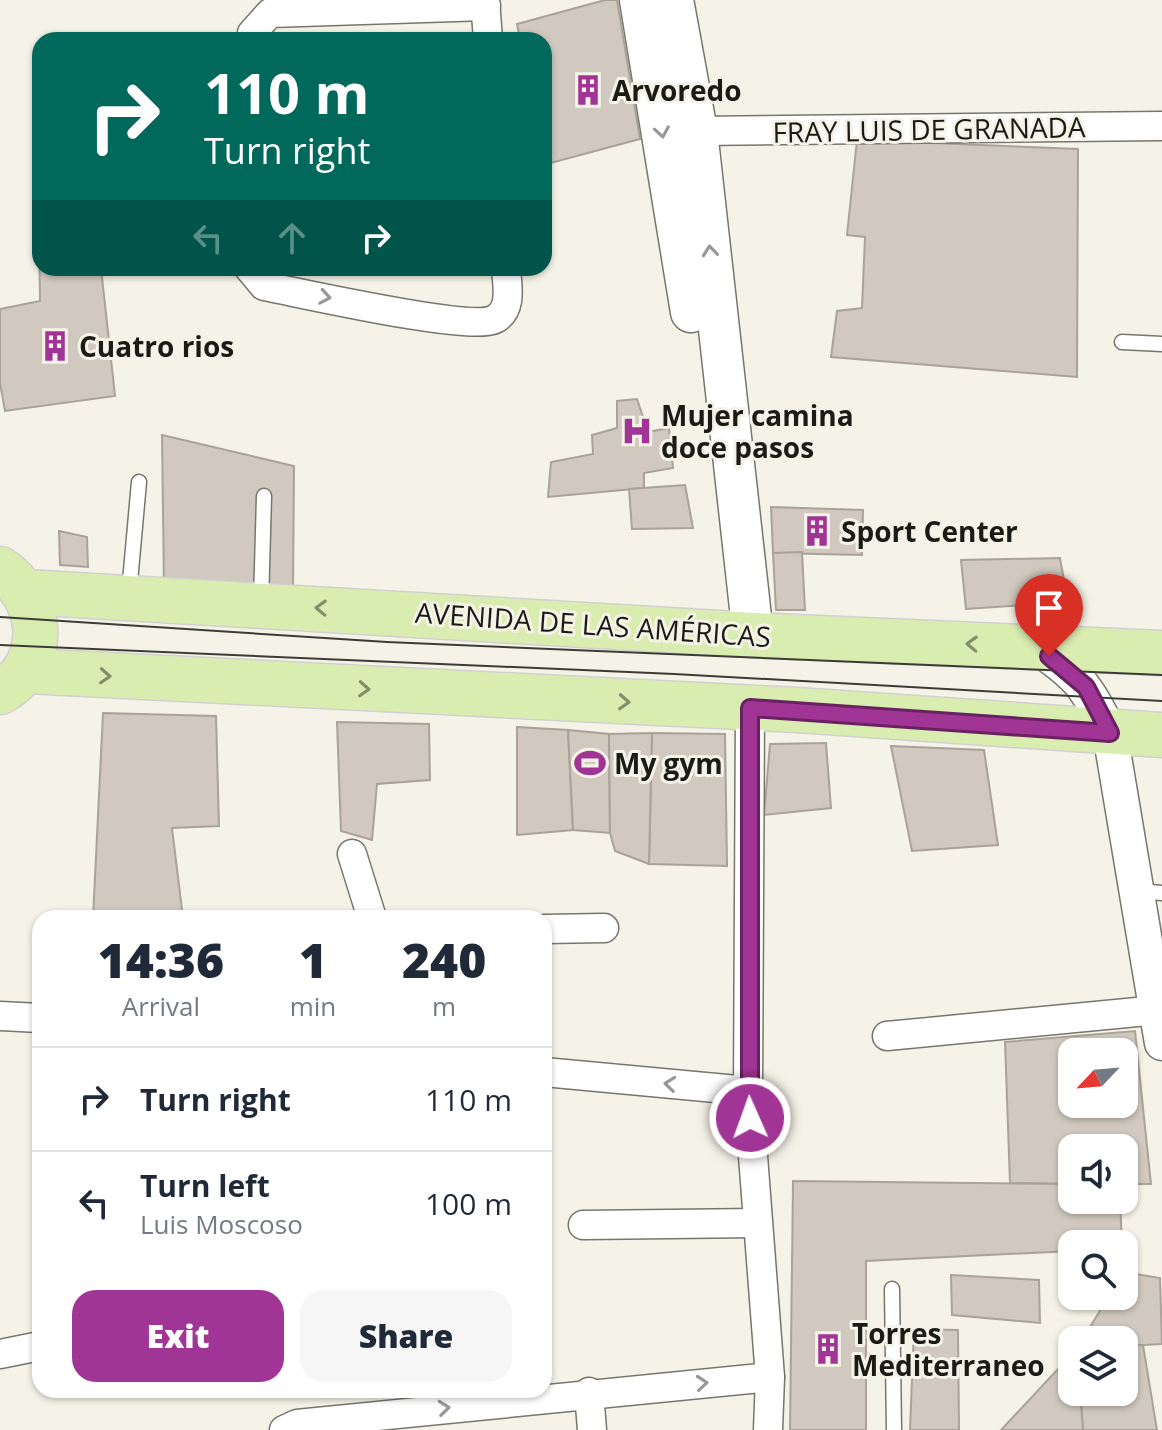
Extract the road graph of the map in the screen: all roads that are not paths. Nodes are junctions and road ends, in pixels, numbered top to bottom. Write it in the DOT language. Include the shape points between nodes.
graph roads {
  1 [pos="640,0"];
  2 [pos="673,0"];
  3 [pos="486,3"];
  4 [pos="300,5"];
  5 [pos="256,32"];
  6 [pos="488,32"];
  7 [pos="1162,126"];
  8 [pos="697,131"];
  9 [pos="256,276"];
  10 [pos="507,276"];
  11 [pos="1122,342"];
  12 [pos="1162,344"];
  13 [pos="139,482"];
  14 [pos="264,496"];
  15 [pos="12,580"];
  16 [pos="128,600"];
  17 [pos="261,606"];
  18 [pos="744,634"];
  19 [pos="1035,646"];
  20 [pos="1162,653"];
  21 [pos="13,682"];
  22 [pos="750,708"];
  23 [pos="1110,733"];
  24 [pos="1162,735"];
  25 [pos="352,854"];
  26 [pos="1150,892"];
  27 [pos="370,910"];
  28 [pos="604,928"];
  29 [pos="552,929"];
  30 [pos="0,1016"];
  31 [pos="32,1018"];
  32 [pos="1160,1026"];
  33 [pos="887,1036"];
  34 [pos="552,1073"];
  35 [pos="748,1091"];
  36 [pos="757,1223"];
  37 [pos="583,1225"];
  38 [pos="892,1289"];
  39 [pos="32,1348"];
  40 [pos="0,1354"];
  41 [pos="770,1377"];
  42 [pos="589,1392"];
  43 [pos="552,1396"];
  44 [pos="530,1398"];
  45 [pos="403,1411"];
  46 [pos="284,1430"];
  47 [pos="592,1430"];
  48 [pos="768,1430"];
  49 [pos="894,1430"];
  1 -- 18 [label="main road, one-way"];
  2 -- 8 [label="main road"];
  3 -- 4 [label="street"];
  3 -- 6 [label="street"];
  4 -- 5 [label="street" via="270,13"];
  7 -- 8 [label="street, FRAY LUIS DE GRANADA"];
  18 -- 8 [label="main road, one-way"];
  9 -- 10 [label="street, one-way" via="264,286 455,320 492,320 503,313"];
  11 -- 12 [label="lane"];
  13 -- 16 [label="lane"];
  14 -- 17 [label="lane"];
  15 -- 16 [label="main road, AVENIDA DE LAS AMÉRICAS"];
  15 -- 21 [label="main road, AVENIDA DE LAS AMÉRICAS" via="36,632"];
  16 -- 17 [label="main road, AVENIDA DE LAS AMÉRICAS"];
  18 -- 17 [label="main road, AVENIDA DE LAS AMÉRICAS, one-way"];
  19 -- 18 [label="main road, AVENIDA DE LAS AMÉRICAS, one-way"];
  19 -- 20 [label="main road, AVENIDA DE LAS AMÉRICAS"];
  19 -- 23 [label="street" via="1086,687"];
  21 -- 22 [label="main road, AVENIDA DE LAS AMÉRICAS, one-way"];
  22 -- 23 [label="main road, AVENIDA DE LAS AMÉRICAS"];
  22 -- 35 [label="street"];
  23 -- 24 [label="main road, AVENIDA DE LAS AMÉRICAS"];
  23 -- 26 [label="street"];
  25 -- 27 [label="street"];
  26 -- 32 [label="street"];
  28 -- 29 [label="street"];
  30 -- 31 [label="street"];
  32 -- 33 [label="street"];
  35 -- 34 [label="street, one-way"];
  35 -- 36 [label="street"];
  36 -- 37 [label="street"];
  36 -- 41 [label="street"];
  38 -- 49 [label="lane"];
  39 -- 40 [label="street"];
  42 -- 41 [label="street, one-way"];
  41 -- 48 [label="street"];
  43 -- 42 [label="street, one-way"];
  42 -- 47 [label="street"];
  45 -- 44 [label="street, one-way"];
  45 -- 46 [label="street"];
}
